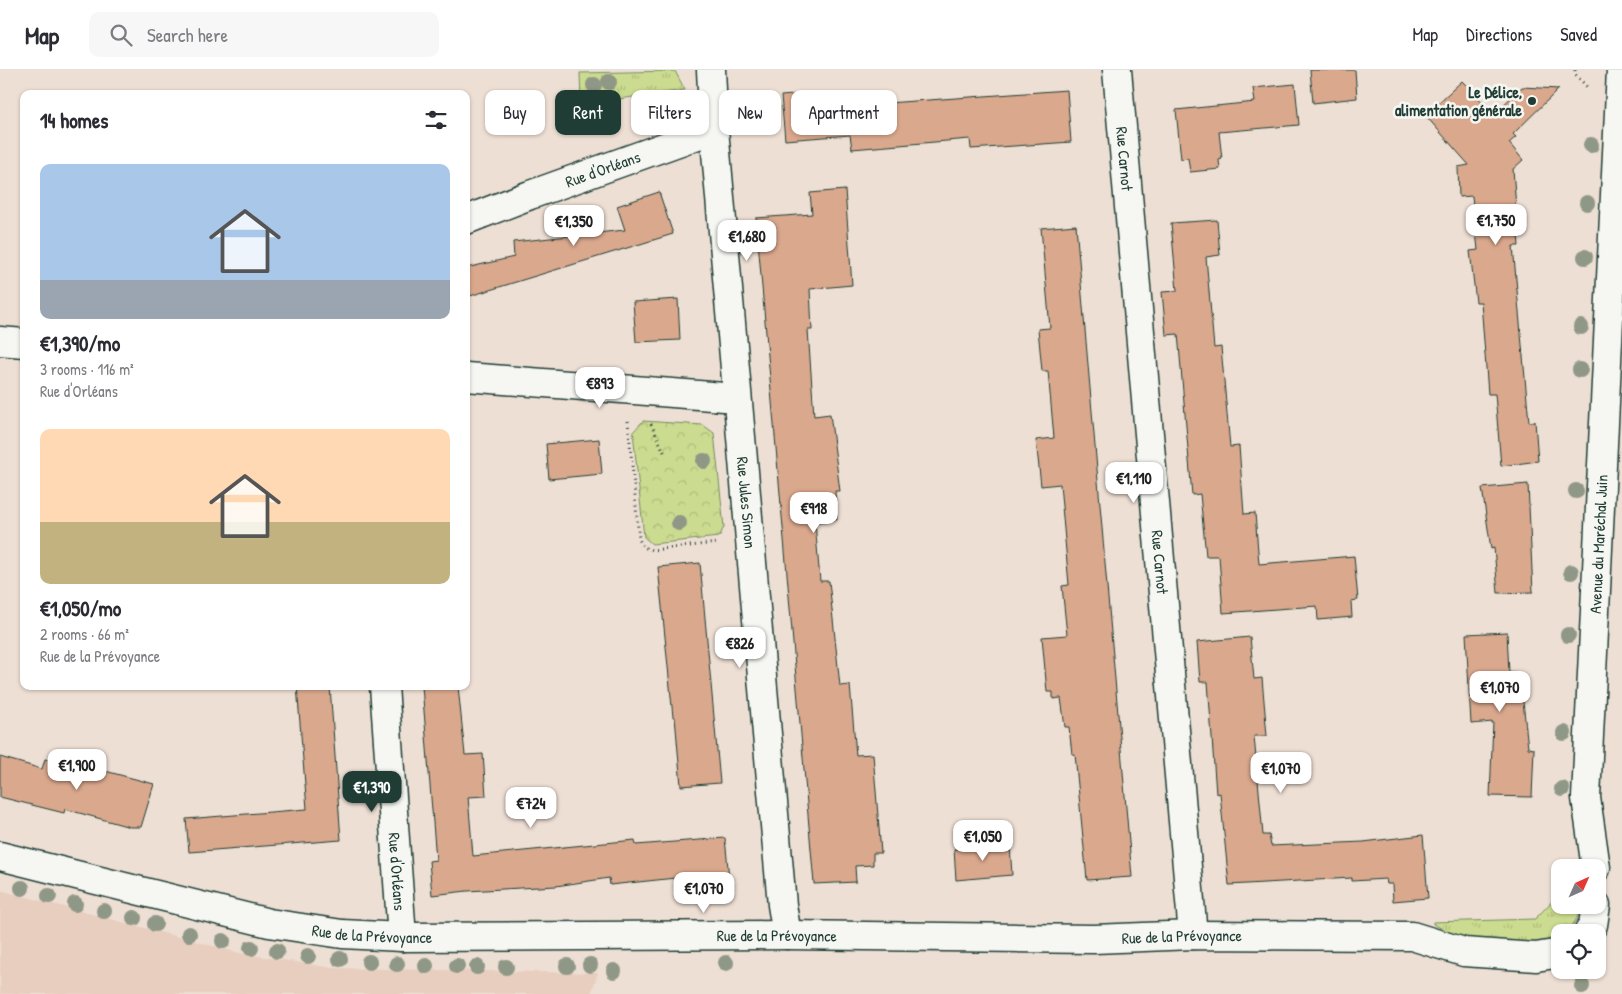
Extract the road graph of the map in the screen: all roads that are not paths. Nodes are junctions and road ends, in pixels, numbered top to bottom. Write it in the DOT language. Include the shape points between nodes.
graph roads {
  1 [pos="711,70"];
  2 [pos="1117,70"];
  3 [pos="1621,70"];
  4 [pos="714,129"];
  5 [pos="470,218"];
  6 [pos="0,341"];
  7 [pos="20,343"];
  8 [pos="470,377"];
  9 [pos="737,398"];
  10 [pos="384,690"];
  11 [pos="0,856"];
  12 [pos="1595,859"];
  13 [pos="787,935"];
  14 [pos="1193,935"];
  15 [pos="402,937"];
  16 [pos="1551,954"];
  1 -- 4 [label="street, Rue Jules Simon"];
  2 -- 14 [label="street, Rue Carnot"];
  3 -- 12 [label="street, Avenue du Maréchal Juin" via="1586,798"];
  4 -- 5 [label="street, Rue d'Orléans"];
  4 -- 9 [label="street, Rue Jules Simon"];
  6 -- 7 [label="street"];
  8 -- 9 [label="street"];
  9 -- 13 [label="street, Rue Jules Simon"];
  10 -- 15 [label="street, Rue d'Orléans"];
  11 -- 15 [label="street, Rue de la Prévoyance" via="269,923 342,934"];
  13 -- 14 [label="street, Rue de la Prévoyance" via="1094,939"];
  13 -- 15 [label="street, Rue de la Prévoyance"];
  14 -- 16 [label="street, Rue de la Prévoyance" via="1412,936 1464,952 1536,957"];
}
